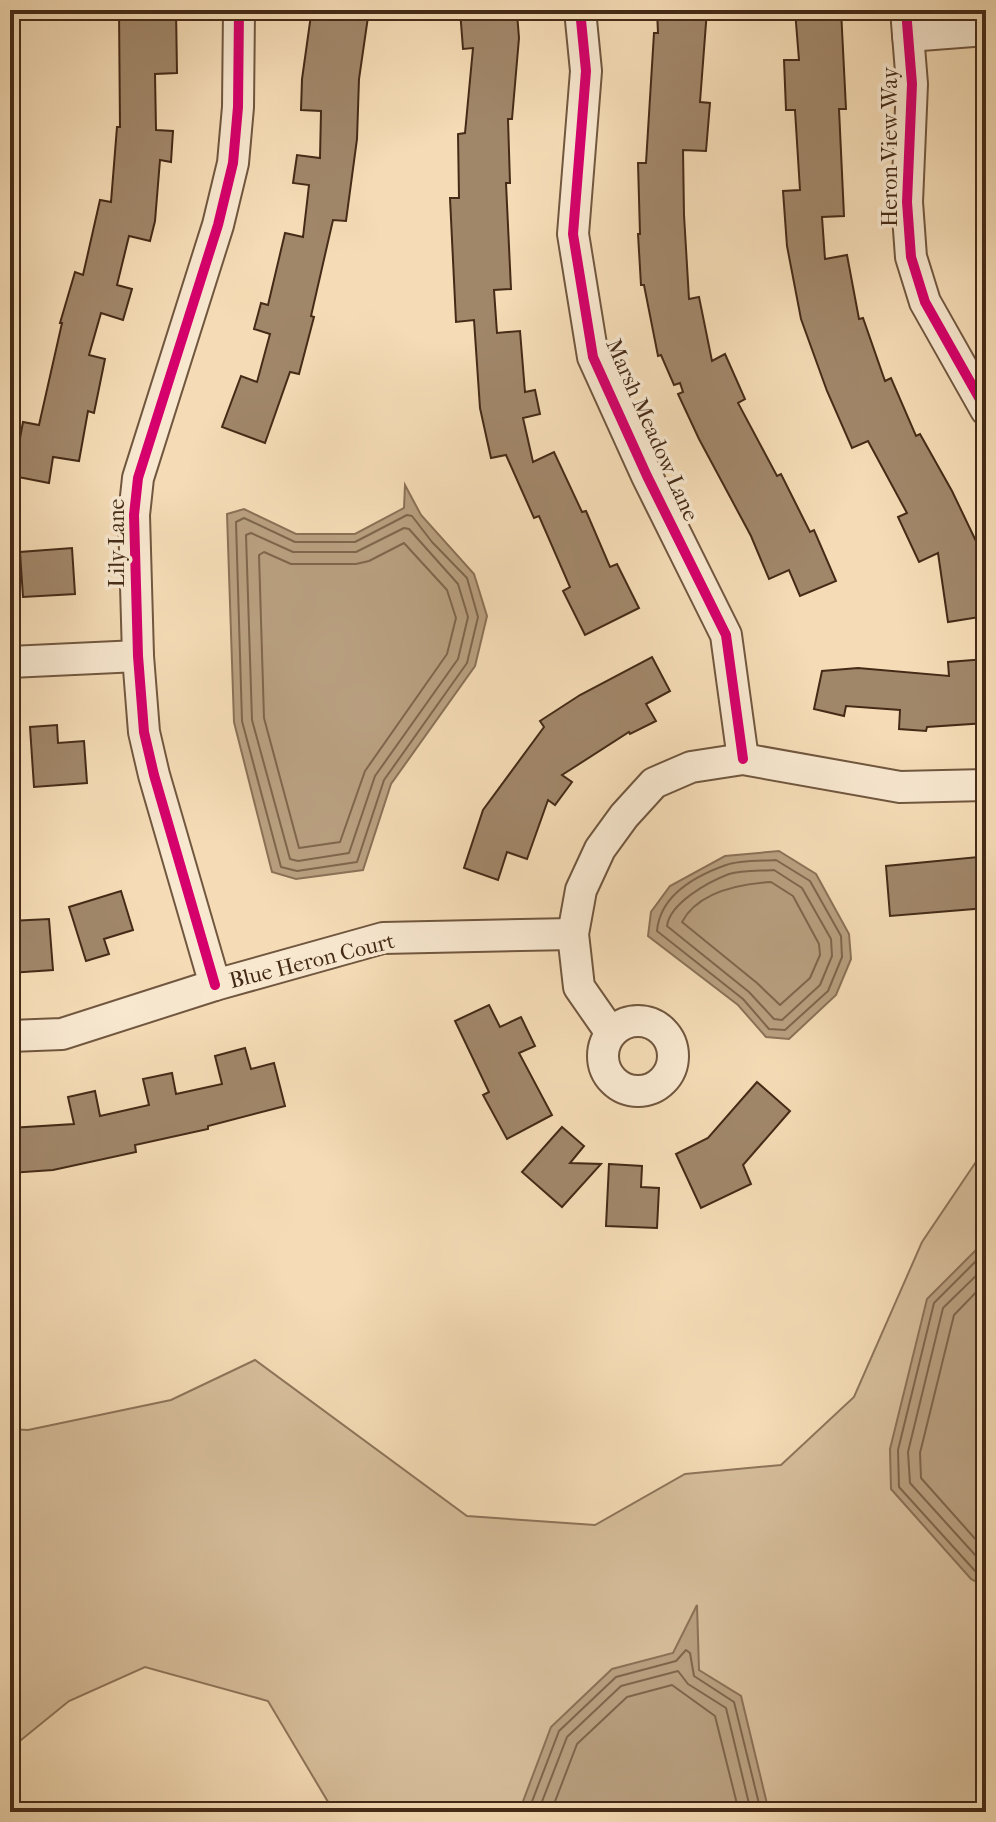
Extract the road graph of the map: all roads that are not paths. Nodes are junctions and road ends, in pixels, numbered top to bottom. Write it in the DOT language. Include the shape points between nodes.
graph roads {
  1 [pos="239,10"];
  2 [pos="580,10"];
  3 [pos="907,23"];
  4 [pos="986,30"];
  5 [pos="985,407"];
  6 [pos="138,656"];
  7 [pos="10,662"];
  8 [pos="743,759"];
  9 [pos="986,785"];
  10 [pos="573,934"];
  11 [pos="215,985"];
  12 [pos="611,1033"];
  13 [pos="10,1036"];
  1 -- 6 [label="street, Lily Lane" via="233,163 138,478"];
  2 -- 8 [label="street, Marsh Meadow Lane" via="586,71 573,234 593,357 726,635"];
  3 -- 4 [label="street"];
  3 -- 5 [label="street, Heron View Way" via="911,257 925,302"];
  6 -- 7 [label="street"];
  6 -- 11 [label="street, Lily Lane" via="144,732 154,775"];
  8 -- 9 [label="street" via="900,787"];
  8 -- 10 [label="street" via="691,767 654,783 600,849 581,890"];
  10 -- 11 [label="street, Blue Heron Court" via="383,938"];
  10 -- 12 [label="street" via="579,987"];
  11 -- 13 [label="street, Blue Heron Court" via="62,1034"];
}
